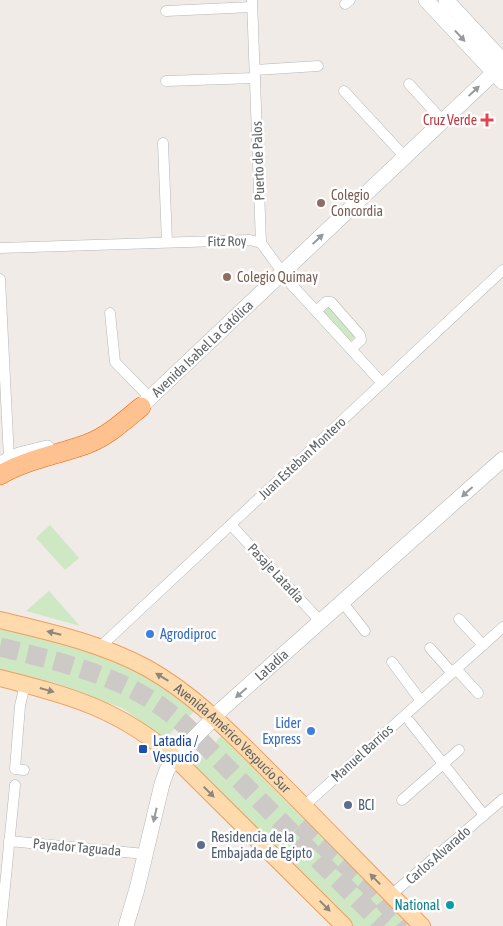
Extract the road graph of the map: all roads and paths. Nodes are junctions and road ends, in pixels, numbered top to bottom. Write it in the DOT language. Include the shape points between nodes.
graph roads {
  1 [pos="426,0"];
  2 [pos="446,0"];
  3 [pos="252,4"];
  4 [pos="166,11"];
  5 [pos="318,66"];
  6 [pos="501,70"];
  7 [pos="255,74"];
  8 [pos="166,81"];
  9 [pos="409,84"];
  10 [pos="344,92"];
  11 [pos="443,121"];
  12 [pos="163,143"];
  13 [pos="405,157"];
  14 [pos="166,242"];
  15 [pos="261,243"];
  16 [pos="0,248"];
  17 [pos="503,270"];
  18 [pos="283,272"];
  19 [pos="0,280"];
  20 [pos="316,311"];
  21 [pos="110,313"];
  22 [pos="1,338"];
  23 [pos="351,349"];
  24 [pos="382,383"];
  25 [pos="3,400"];
  26 [pos="145,402"];
  27 [pos="503,459"];
  28 [pos="3,466"];
  29 [pos="0,483"];
  30 [pos="231,525"];
  31 [pos="342,603"];
  32 [pos="459,619"];
  33 [pos="0,620"];
  34 [pos="321,622"];
  35 [pos="503,627"];
  36 [pos="365,630"];
  37 [pos="482,645"];
  38 [pos="100,647"];
  39 [pos="430,648"];
  40 [pos="392,662"];
  41 [pos="454,671"];
  42 [pos="0,678"];
  43 [pos="25,684"];
  44 [pos="478,693"];
  45 [pos="421,701"];
  46 [pos="215,716"];
  47 [pos="410,722"];
  48 [pos="459,750"];
  49 [pos="175,758"];
  50 [pos="443,764"];
  51 [pos="24,770"];
  52 [pos="15,785"];
  53 [pos="503,799"];
  54 [pos="402,800"];
  55 [pos="304,806"];
  56 [pos="484,815"];
  57 [pos="9,840"];
  58 [pos="145,854"];
  59 [pos="391,895"];
  60 [pos="1,926"];
  61 [pos="126,926"];
  62 [pos="344,926"];
  63 [pos="422,926"];
  1 -- 6 [label="street, one-way"];
  2 -- 6 [label="street"];
  3 -- 4 [label="street, Puerto de Palos"];
  3 -- 7 [label="street, Puerto de Palos"];
  5 -- 7 [label="street"];
  11 -- 6 [label="street, Avenida Isabel La Católica, one-way"];
  7 -- 8 [label="street"];
  7 -- 15 [label="street, Puerto de Palos"];
  9 -- 11 [label="street"];
  10 -- 13 [label="street"];
  11 -- 13 [label="street, Avenida Isabel La Católica"];
  12 -- 14 [label="street"];
  18 -- 13 [label="street, Avenida Isabel La Católica, one-way"];
  14 -- 15 [label="street, Fitz Roy" via="250,240"];
  14 -- 16 [label="street, Fitz Roy"];
  15 -- 18 [label="street, Fitz Roy"];
  17 -- 24 [label="street, Juan Esteban Montero"];
  18 -- 20 [label="street, Fitz Roy"];
  18 -- 26 [label="street, Avenida Isabel La Católica"];
  19 -- 22 [label="street"];
  20 -- 23 [label="street, Fitz Roy"];
  20 -- 23 [label="street" via="326,302 331,302 360,335 361,340"];
  21 -- 26 [label="street" via="115,362"];
  22 -- 25 [label="street"];
  23 -- 24 [label="street, Fitz Roy"];
  24 -- 30 [label="street, Juan Esteban Montero"];
  25 -- 28 [label="street"];
  26 -- 28 [label="highway" via="98,439"];
  26 -- 29 [label="street, Avenida Isabel La Católica" via="111,437 92,448 24,470"];
  27 -- 31 [label="street, Latadía, one-way"];
  30 -- 34 [label="street, Pasaje Latadía"];
  30 -- 38 [label="street, Juan Esteban Montero"];
  31 -- 34 [label="street, Latadía"];
  31 -- 36 [label="street"];
  32 -- 37 [label="street"];
  38 -- 33 [label="main road, Avenida Américo Vespucio Sur, one-way"];
  34 -- 46 [label="street, Latadía, one-way"];
  35 -- 37 [label="street, Manuel Barrios"];
  37 -- 41 [label="street, Manuel Barrios"];
  46 -- 38 [label="main road, Avenida Américo Vespucio Sur, one-way" via="147,668"];
  39 -- 41 [label="street"];
  40 -- 45 [label="street"];
  41 -- 44 [label="street"];
  41 -- 45 [label="street, Manuel Barrios"];
  42 -- 43 [label="main road"];
  43 -- 49 [label="main road, one-way" via="92,704 134,726"];
  43 -- 51 [label="street" via="14,769"];
  45 -- 55 [label="street, Manuel Barrios"];
  46 -- 49 [label="street, Latadía"];
  46 -- 55 [label="main road, Avenida Américo Vespucio Sur"];
  47 -- 50 [label="street"];
  48 -- 50 [label="street"];
  49 -- 58 [label="street, Latadía, one-way" via="162,784"];
  49 -- 62 [label="main road, one-way"];
  50 -- 54 [label="street"];
  50 -- 56 [label="street"];
  52 -- 57 [label="street"];
  53 -- 56 [label="street, Carlos Alvarado"];
  59 -- 55 [label="main road, Avenida Américo Vespucio Sur, one-way"];
  56 -- 59 [label="street, Carlos Alvarado"];
  57 -- 58 [label="street, Payador Taguada"];
  57 -- 60 [label="street"];
  58 -- 61 [label="street, Latadía"];
  59 -- 63 [label="main road, Avenida Américo Vespucio Sur"];
}
